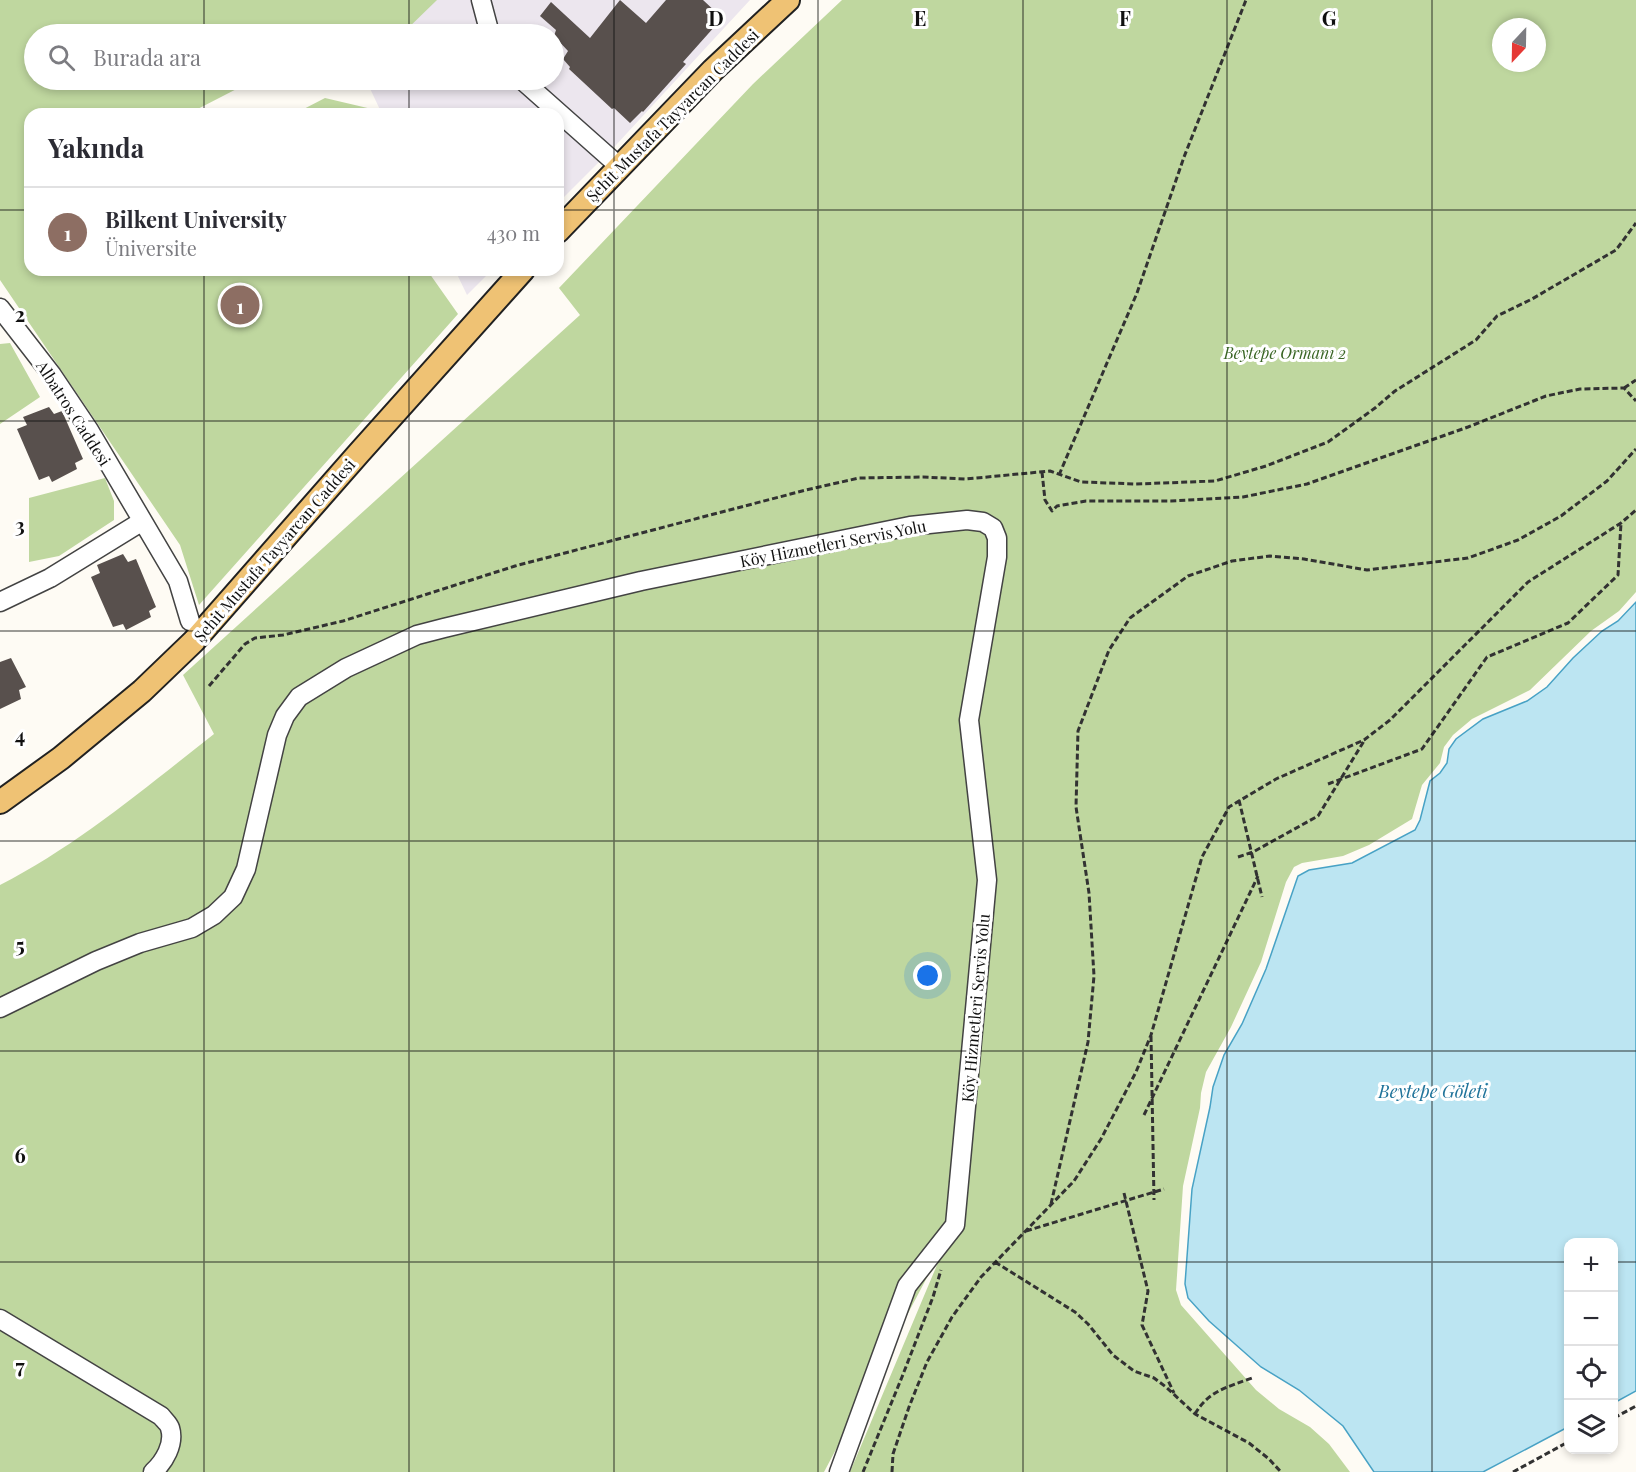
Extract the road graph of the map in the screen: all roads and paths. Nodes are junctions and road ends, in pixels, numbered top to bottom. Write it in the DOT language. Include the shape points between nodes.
graph roads {
  1 [pos="481,0"];
  2 [pos="788,0"];
  3 [pos="1246,0"];
  4 [pos="487,24"];
  5 [pos="533,90"];
  6 [pos="554,108"];
  7 [pos="564,117"];
  8 [pos="620,167"];
  9 [pos="1636,224"];
  10 [pos="564,225"];
  11 [pos="518,276"];
  12 [pos="0,308"];
  13 [pos="8,329"];
  14 [pos="1636,380"];
  15 [pos="1624,388"];
  16 [pos="1636,401"];
  17 [pos="1636,449"];
  18 [pos="1042,472"];
  19 [pos="1059,474"];
  20 [pos="1636,510"];
  21 [pos="141,522"];
  22 [pos="1621,523"];
  23 [pos="0,602"];
  24 [pos="190,621"];
  25 [pos="209,686"];
  26 [pos="1364,740"];
  27 [pos="1340,779"];
  28 [pos="1328,784"];
  29 [pos="1239,800"];
  30 [pos="0,802"];
  31 [pos="1253,852"];
  32 [pos="1238,857"];
  33 [pos="1258,876"];
  34 [pos="1262,897"];
  35 [pos="0,1008"];
  36 [pos="1151,1035"];
  37 [pos="1152,1098"];
  38 [pos="1144,1115"];
  39 [pos="1164,1189"];
  40 [pos="1124,1192"];
  41 [pos="1154,1192"];
  42 [pos="1154,1200"];
  43 [pos="1126,1201"];
  44 [pos="1051,1206"];
  45 [pos="1024,1232"];
  46 [pos="995,1262"];
  47 [pos="942,1266"];
  48 [pos="0,1319"];
  49 [pos="1252,1378"];
  50 [pos="1176,1398"];
  51 [pos="1636,1407"];
  52 [pos="1195,1414"];
  53 [pos="1618,1416"];
  54 [pos="1564,1445"];
  55 [pos="153,1472"];
  56 [pos="839,1472"];
  57 [pos="862,1472"];
  58 [pos="892,1472"];
  59 [pos="1281,1472"];
  60 [pos="1513,1472"];
  1 -- 4 [label="street"];
  2 -- 8 [label="main road, Şehit Mustafa Tayyarcan Caddesi" via="713,70"];
  3 -- 19 [label="path" via="1184,157 1137,293"];
  5 -- 6 [label="street"];
  7 -- 8 [label="street"];
  8 -- 10 [label="main road, Şehit Mustafa Tayyarcan Caddesi"];
  9 -- 19 [label="path" via="1616,250 1497,316 1476,340 1395,391 1328,442 1215,481 1103,483 1081,482"];
  11 -- 30 [label="main road, Şehit Mustafa Tayyarcan Caddesi" via="194,642 61,758"];
  12 -- 13 [label="street, Albatros Caddesi"];
  13 -- 21 [label="street, Albatros Caddesi" via="52,375 89,430"];
  14 -- 15 [label="path"];
  15 -- 16 [label="path"];
  15 -- 18 [label="path" via="1580,389 1546,396 1307,484 1243,496 1086,501 1057,506 1052,511 1045,500"];
  17 -- 44 [label="path" via="1607,481 1561,516 1518,540 1468,558 1367,570 1270,556 1232,561 1188,576 1130,618 1109,650 1078,731 1076,807 1089,892 1094,976 1088,1042"];
  18 -- 19 [label="path"];
  18 -- 25 [label="path" via="966,479 859,478 782,496 514,566 343,621 255,638 245,644"];
  20 -- 22 [label="path"];
  21 -- 23 [label="street" via="50,578"];
  21 -- 24 [label="street, Albatros Caddesi" via="178,581"];
  22 -- 26 [label="path" via="1528,582 1390,720"];
  22 -- 27 [label="path" via="1618,575 1568,623 1487,657 1422,749"];
  26 -- 27 [label="path"];
  26 -- 29 [label="path"];
  27 -- 28 [label="path"];
  27 -- 31 [label="path" via="1318,816"];
  29 -- 31 [label="path"];
  29 -- 36 [label="path" via="1229,807 1202,857"];
  31 -- 32 [label="path"];
  31 -- 33 [label="path"];
  33 -- 34 [label="path"];
  33 -- 37 [label="path"];
  35 -- 56 [label="street, Köy Hizmetleri Servis Yolu" via="107,957 192,928 233,897 246,869 277,735 285,716 299,697 346,668 417,635 641,581 910,526 983,522 993,528 997,557 969,720 987,880 955,1225 907,1286"];
  36 -- 37 [label="path"];
  36 -- 44 [label="path" via="1101,1139 1074,1181"];
  37 -- 38 [label="path"];
  37 -- 41 [label="path"];
  39 -- 41 [label="path"];
  40 -- 43 [label="path"];
  41 -- 42 [label="path"];
  41 -- 43 [label="path"];
  43 -- 45 [label="path"];
  43 -- 50 [label="path" via="1148,1291 1142,1325"];
  44 -- 45 [label="path"];
  45 -- 46 [label="path"];
  46 -- 50 [label="path" via="1075,1312 1113,1355 1134,1371 1154,1378"];
  46 -- 58 [label="path" via="952,1317 927,1362 893,1454"];
  47 -- 57 [label="path" via="914,1347"];
  48 -- 55 [label="street" via="161,1416 170,1428 170,1447"];
  49 -- 52 [label="path" via="1206,1398"];
  50 -- 52 [label="path"];
  51 -- 53 [label="path"];
  52 -- 59 [label="path" via="1249,1443"];
  54 -- 60 [label="path"];
}
